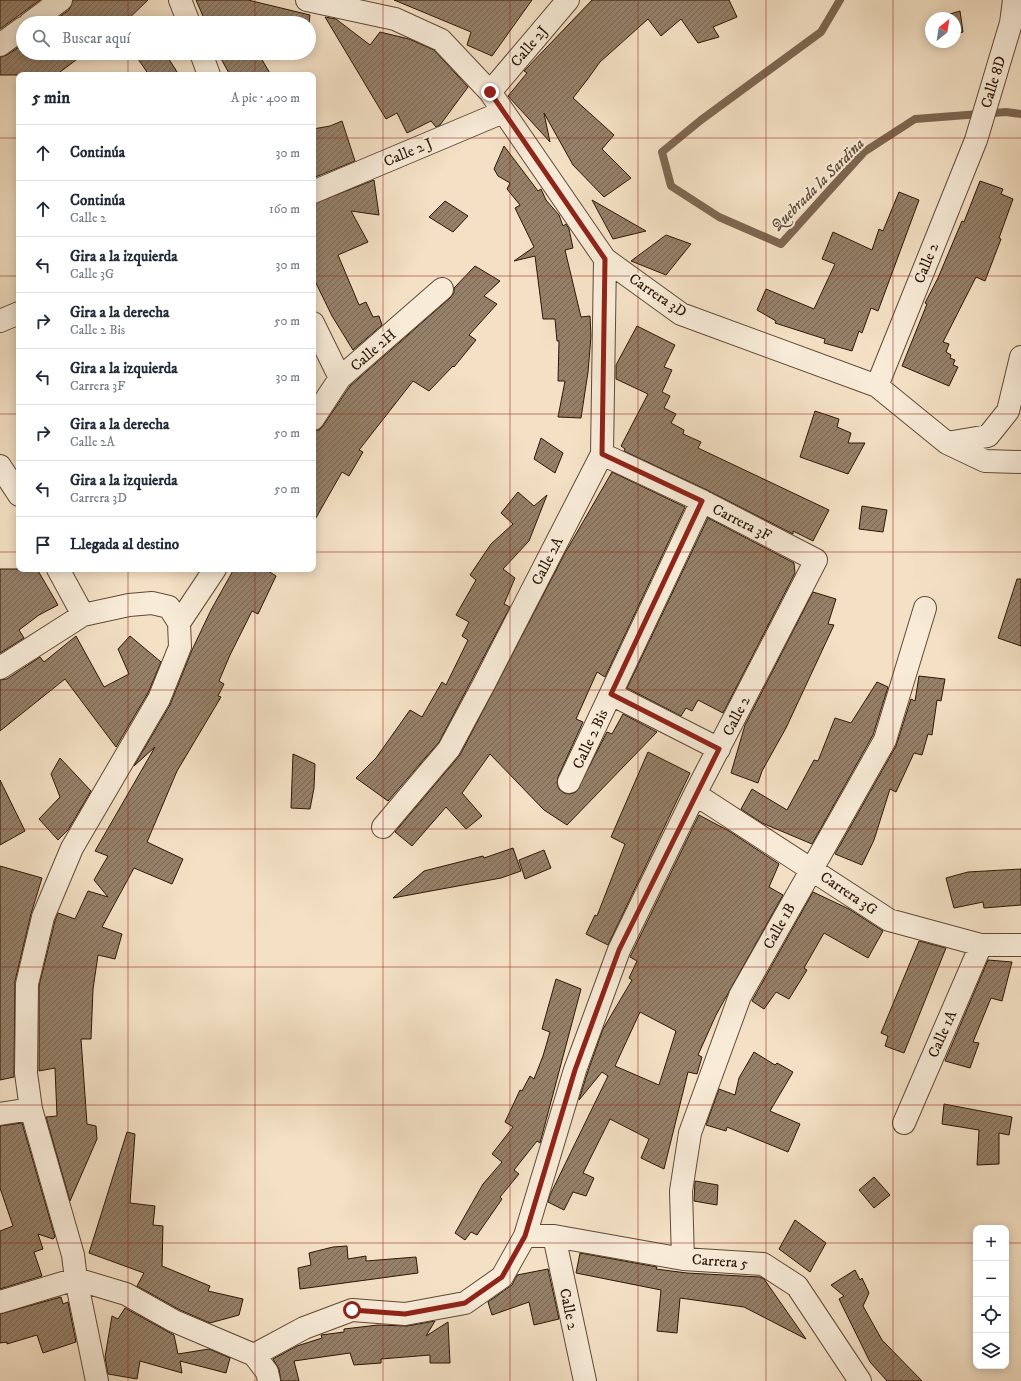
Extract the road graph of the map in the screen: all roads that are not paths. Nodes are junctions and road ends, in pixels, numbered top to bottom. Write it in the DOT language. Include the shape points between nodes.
graph roads {
  1 [pos="61,0"];
  2 [pos="180,0"];
  3 [pos="307,0"];
  4 [pos="568,0"];
  5 [pos="1015,9"];
  6 [pos="39,16"];
  7 [pos="186,16"];
  8 [pos="16,33"];
  9 [pos="0,45"];
  10 [pos="204,60"];
  11 [pos="208,72"];
  12 [pos="490,92"];
  13 [pos="503,112"];
  14 [pos="976,140"];
  15 [pos="316,191"];
  16 [pos="605,259"];
  17 [pos="442,289"];
  18 [pos="16,314"];
  19 [pos="0,321"];
  20 [pos="316,338"];
  21 [pos="319,351"];
  22 [pos="1021,357"];
  23 [pos="340,378"];
  24 [pos="877,386"];
  25 [pos="316,415"];
  26 [pos="947,443"];
  27 [pos="602,454"];
  28 [pos="1021,462"];
  29 [pos="0,466"];
  30 [pos="16,489"];
  31 [pos="702,501"];
  32 [pos="816,560"];
  33 [pos="60,572"];
  34 [pos="213,572"];
  35 [pos="925,608"];
  36 [pos="83,615"];
  37 [pos="179,623"];
  38 [pos="0,668"];
  39 [pos="611,694"];
  40 [pos="719,749"];
  41 [pos="569,782"];
  42 [pos="695,794"];
  43 [pos="383,827"];
  44 [pos="812,869"];
  45 [pos="981,945"];
  46 [pos="1021,945"];
  47 [pos="31,1109"];
  48 [pos="0,1114"];
  49 [pos="904,1123"];
  50 [pos="525,1236"];
  51 [pos="554,1236"];
  52 [pos="683,1259"];
  53 [pos="76,1279"];
  54 [pos="0,1302"];
  55 [pos="254,1355"];
  56 [pos="97,1381"];
  57 [pos="269,1381"];
  58 [pos="585,1381"];
  59 [pos="860,1381"];
  1 -- 6 [label="street"];
  2 -- 7 [label="street"];
  3 -- 12 [label="street, Carrera 3D" via="395,19 441,40"];
  4 -- 12 [label="street, Calle 2J"];
  5 -- 14 [label="street, Calle 8D"];
  8 -- 9 [label="street"];
  10 -- 11 [label="street"];
  12 -- 13 [label="street, Carrera 3D"];
  13 -- 15 [label="street, Calle 2 J"];
  13 -- 16 [label="street, Carrera 3D"];
  14 -- 24 [label="street, Calle 2"];
  16 -- 24 [label="street, Carrera 3D" via="681,314"];
  16 -- 27 [label="street, Calle 2A"];
  17 -- 23 [label="street, Calle 2H"];
  18 -- 19 [label="street"];
  20 -- 21 [label="street"];
  21 -- 23 [label="street"];
  22 -- 26 [label="street" via="1008,411 988,436"];
  23 -- 25 [label="street, Calle 2H"];
  24 -- 26 [label="street, Carrera 3D"];
  26 -- 28 [label="street, Carrera 3D" via="985,461"];
  27 -- 31 [label="street, Carrera 3F"];
  27 -- 43 [label="street, Calle 2A" via="449,749"];
  29 -- 30 [label="street"];
  31 -- 32 [label="street, Carrera 3F"];
  31 -- 39 [label="street, Calle 2 Bis"];
  32 -- 40 [label="street, Calle 2"];
  33 -- 36 [label="street"];
  34 -- 37 [label="street"];
  35 -- 44 [label="street, Calle 1B" via="885,740"];
  36 -- 37 [label="street" via="152,602 169,607"];
  36 -- 38 [label="street"];
  37 -- 47 [label="street" via="180,647 159,699 72,848 43,917 27,984 26,1073"];
  39 -- 40 [label="street"];
  39 -- 41 [label="street, Calle 2 Bis"];
  40 -- 42 [label="street, Calle 2"];
  42 -- 44 [label="street, Carrera 3G"];
  42 -- 50 [label="street, Calle 2" via="619,950 575,1070"];
  44 -- 45 [label="street, Carrera 3G" via="889,920"];
  44 -- 52 [label="street, Calle 1B" via="740,996 690,1133 681,1191"];
  45 -- 46 [label="street, Carrera 3G"];
  45 -- 49 [label="street, Calle 1A"];
  47 -- 48 [label="street"];
  47 -- 53 [label="street" via="73,1255"];
  50 -- 51 [label="street, Carrera 5"];
  50 -- 55 [label="street, Calle 2" via="502,1277 465,1303 405,1314 352,1310 304,1328"];
  51 -- 52 [label="street, Carrera 5"];
  51 -- 58 [label="street, Calle 2"];
  52 -- 59 [label="street, Carrera 5" via="763,1264 798,1286"];
  53 -- 54 [label="street"];
  53 -- 55 [label="street" via="126,1294 174,1321"];
  53 -- 56 [label="street"];
  55 -- 57 [label="street" via="267,1372"];
}
